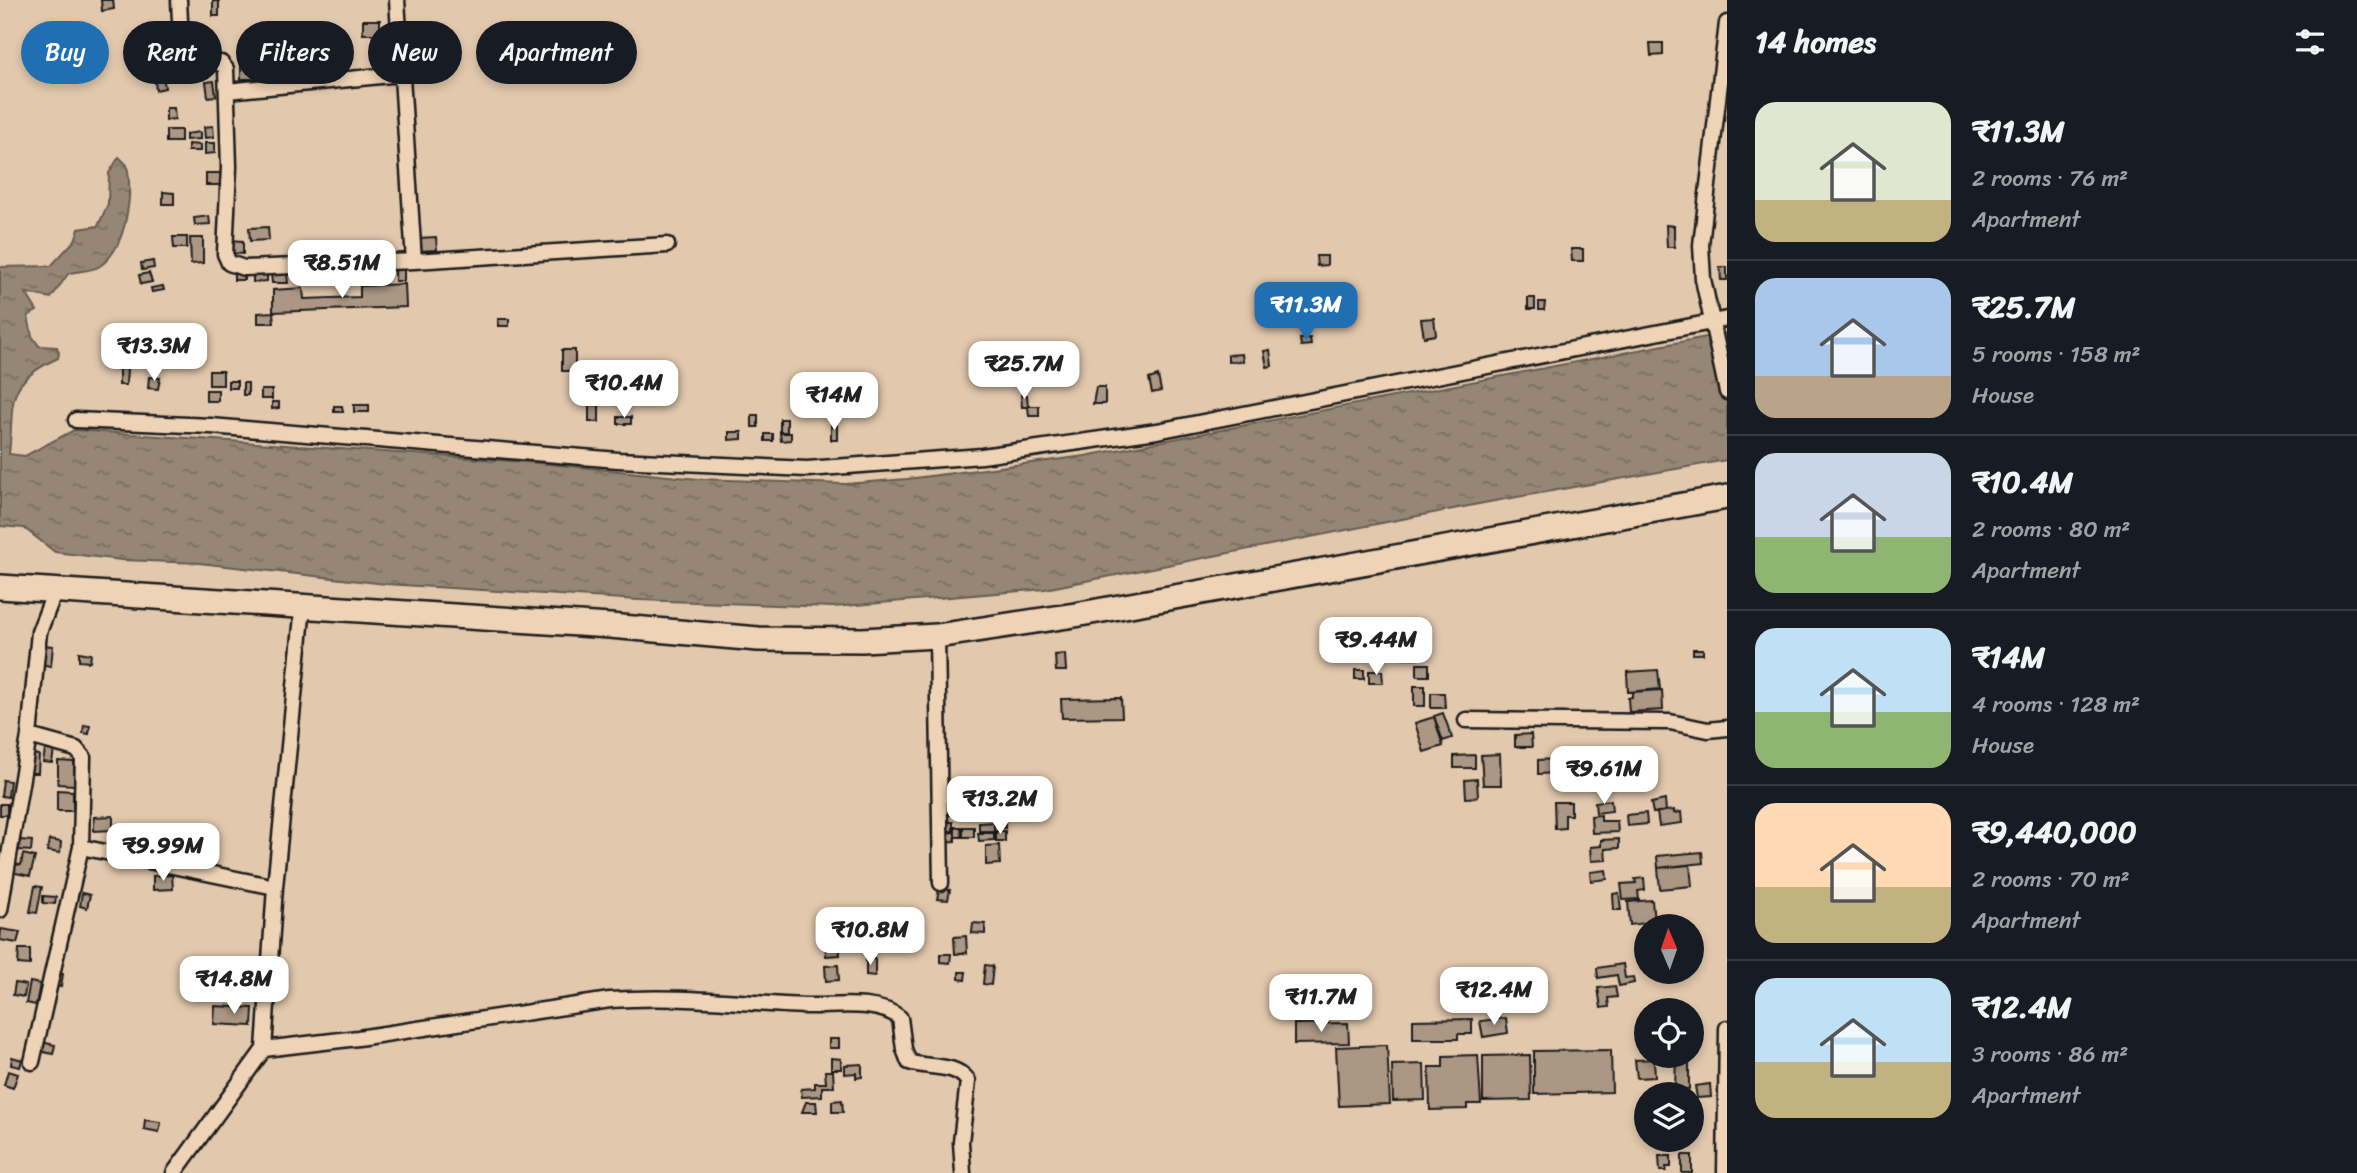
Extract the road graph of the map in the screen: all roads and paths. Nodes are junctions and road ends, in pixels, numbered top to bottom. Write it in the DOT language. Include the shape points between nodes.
graph roads {
  1 [pos="179,0"];
  2 [pos="397,0"];
  3 [pos="398,21"];
  4 [pos="1727,23"];
  5 [pos="368,77"];
  6 [pos="402,84"];
  7 [pos="226,91"];
  8 [pos="667,245"];
  9 [pos="414,261"];
  10 [pos="1720,321"];
  11 [pos="1727,392"];
  12 [pos="76,420"];
  13 [pos="1727,496"];
  14 [pos="0,587"];
  15 [pos="47,591"];
  16 [pos="303,606"];
  17 [pos="937,636"];
  18 [pos="1466,720"];
  19 [pos="1727,727"];
  20 [pos="29,736"];
  21 [pos="81,847"];
  22 [pos="941,883"];
  23 [pos="275,887"];
  24 [pos="0,910"];
  25 [pos="1727,1028"];
  26 [pos="264,1049"];
  27 [pos="32,1062"];
  28 [pos="174,1173"];
  29 [pos="963,1173"];
  30 [pos="1724,1173"];
  1 -- 7 [label="street" via="182,63 225,65"];
  2 -- 3 [label="street"];
  4 -- 10 [label="street" via="1701,245 1703,279"];
  5 -- 7 [label="street"];
  6 -- 9 [label="street"];
  7 -- 9 [label="street" via="225,254 229,263 244,268"];
  8 -- 9 [label="street"];
  10 -- 11 [label="street"];
  10 -- 12 [label="street" via="1157,431 982,456 807,469 618,460 211,426"];
  13 -- 17 [label="main road"];
  14 -- 15 [label="main road"];
  15 -- 16 [label="main road"];
  15 -- 20 [label="street"];
  16 -- 17 [label="main road" via="758,639"];
  16 -- 23 [label="street"];
  17 -- 22 [label="street"];
  18 -- 19 [label="street" via="1670,722 1708,730"];
  20 -- 21 [label="street" via="76,749 83,757"];
  20 -- 24 [label="street"];
  21 -- 23 [label="street"];
  21 -- 27 [label="street"];
  23 -- 26 [label="street"];
  25 -- 30 [label="street"];
  26 -- 28 [label="street"];
  26 -- 29 [label="street" via="650,997 839,1005 893,1012 900,1017 909,1062 953,1069 968,1081 961,1142"];
}
